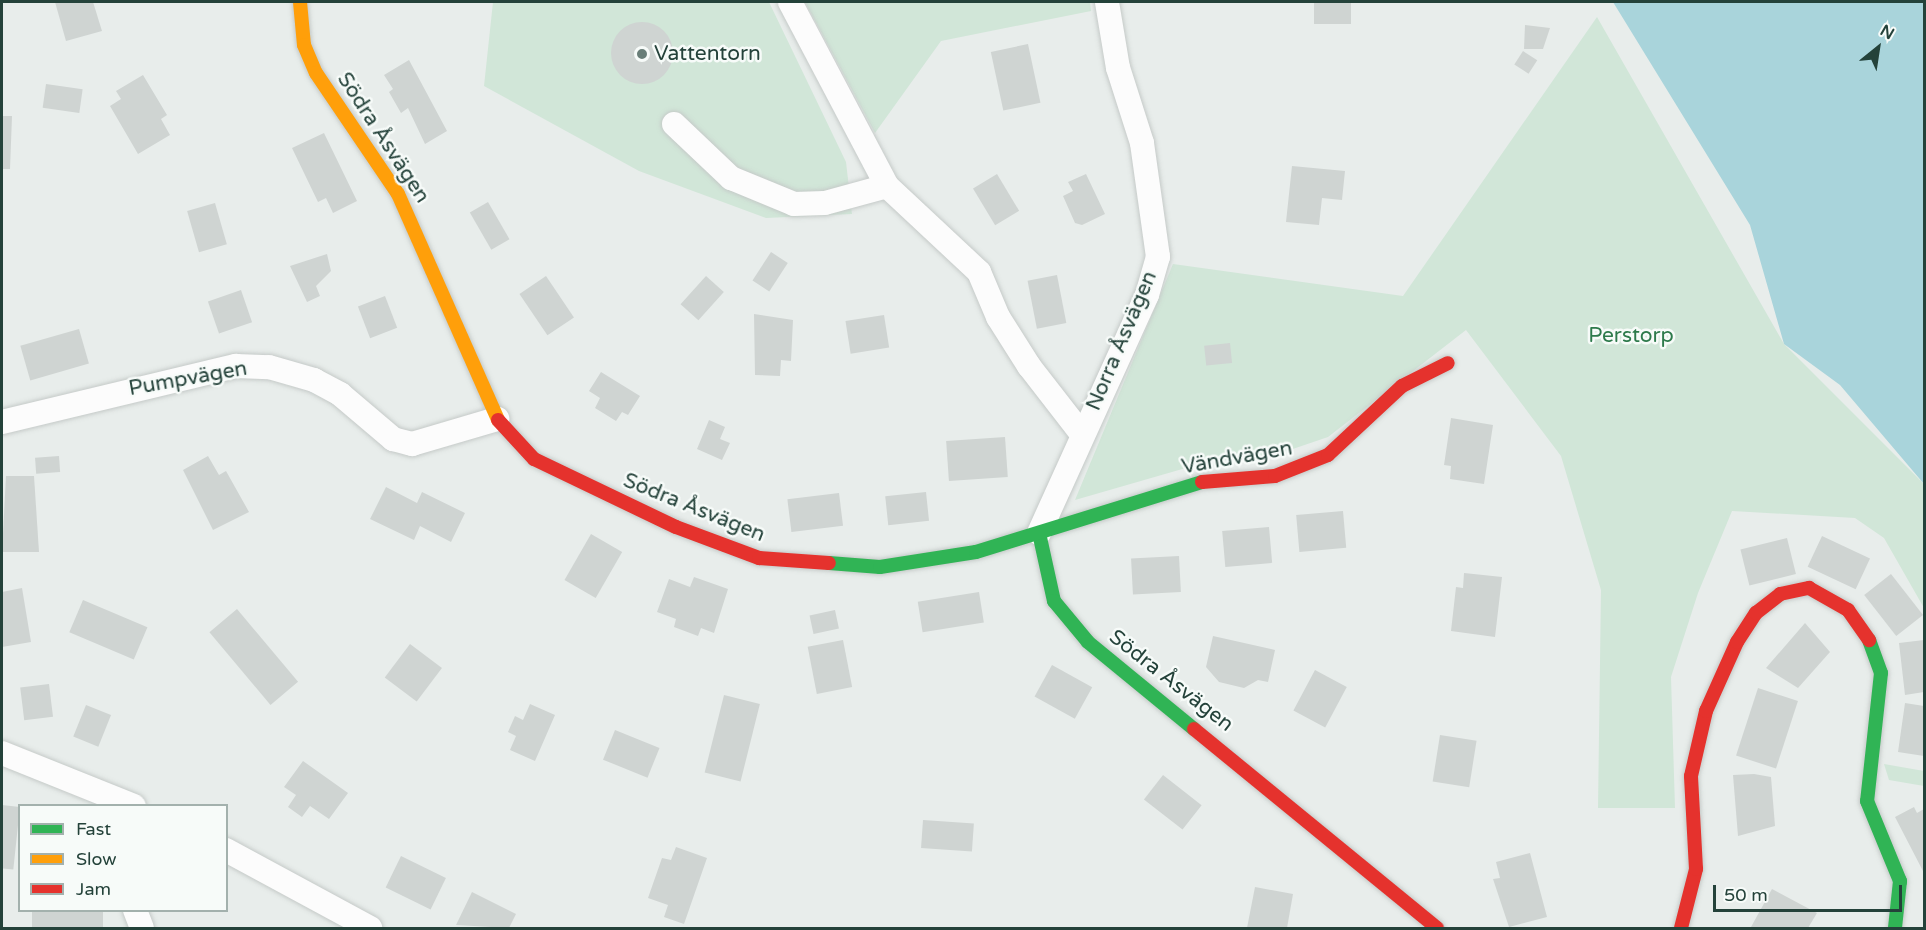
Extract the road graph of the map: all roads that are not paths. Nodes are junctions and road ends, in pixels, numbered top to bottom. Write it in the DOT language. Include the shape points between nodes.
graph roads {
  1 [pos="300,2"];
  2 [pos="790,2"];
  3 [pos="1107,2"];
  4 [pos="674,124"];
  5 [pos="887,186"];
  6 [pos="1448,363"];
  7 [pos="497,419"];
  8 [pos="2,422"];
  9 [pos="1081,433"];
  10 [pos="1039,533"];
  11 [pos="2,753"];
  12 [pos="129,804"];
  13 [pos="228,851"];
  14 [pos="136,912"];
  15 [pos="142,928"];
  16 [pos="370,928"];
  17 [pos="1437,928"];
  18 [pos="1682,928"];
  19 [pos="1895,928"];
  1 -- 7 [label="street, Södra Åsvägen" via="304,45 316,73 398,194"];
  2 -- 5 [label="street"];
  3 -- 9 [label="street, Norra Åsvägen" via="1118,68 1142,143 1158,257 1114,371"];
  4 -- 5 [label="street" via="731,178 794,204 836,201"];
  5 -- 9 [label="street" via="979,272 998,317 1029,366"];
  6 -- 10 [label="street, Vändvägen" via="1402,386 1342,446 1305,467 1251,480 1198,482"];
  7 -- 8 [label="street, Pumpvägen" via="412,444 393,440 340,393 314,380 269,367 236,366"];
  7 -- 10 [label="street, Södra Åsvägen" via="534,459 562,474 676,528 759,558 880,567 976,552"];
  9 -- 10 [label="street, Norra Åsvägen"];
  10 -- 17 [label="street, Södra Åsvägen" via="1054,601 1088,642"];
  11 -- 12 [label="street"];
  13 -- 16 [label="street"];
  14 -- 15 [label="street"];
  18 -- 19 [label="street" via="1696,869 1691,776 1706,711 1737,642 1756,613 1780,594 1809,588 1848,610 1866,632 1881,673 1867,801 1900,881"];
}
